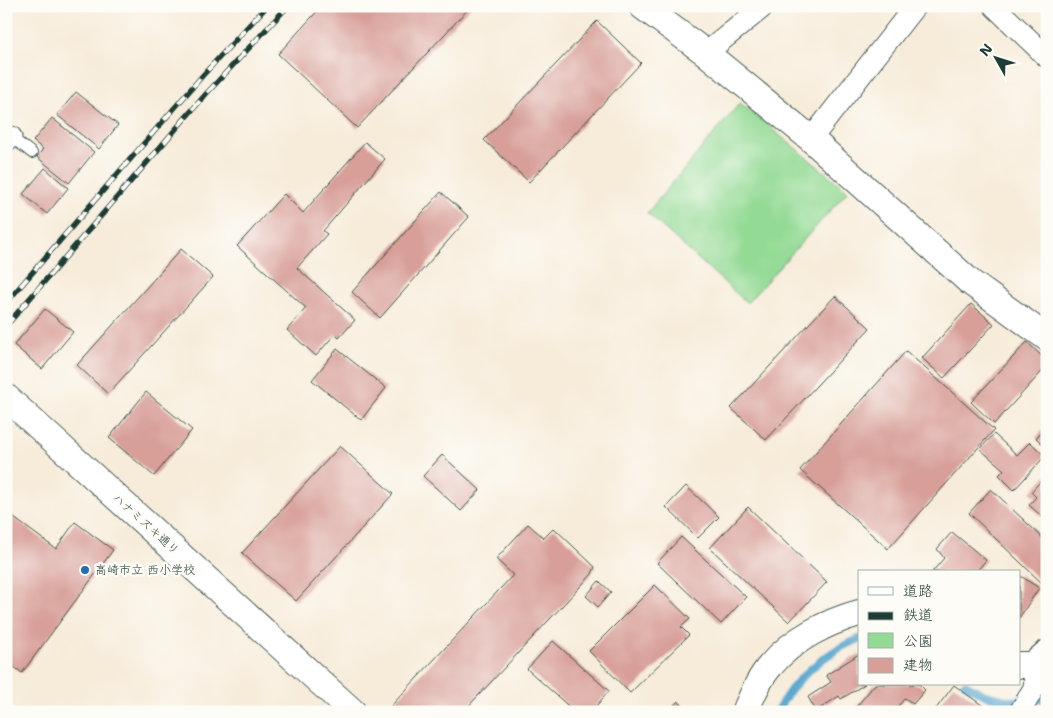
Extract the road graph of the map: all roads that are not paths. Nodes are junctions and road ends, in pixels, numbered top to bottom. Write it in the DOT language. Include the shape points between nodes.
graph roads {
  1 [pos="642,6"];
  2 [pos="764,6"];
  3 [pos="915,6"];
  4 [pos="994,6"];
  5 [pos="706,54"];
  6 [pos="1047,57"];
  7 [pos="8,139"];
  8 [pos="811,139"];
  9 [pos="32,153"];
  10 [pos="1047,338"];
  11 [pos="6,396"];
  12 [pos="858,613"];
  13 [pos="1033,668"];
  14 [pos="353,712"];
  15 [pos="745,712"];
  16 [pos="1020,712"];
  1 -- 5 [label="street"];
  2 -- 5 [label="street"];
  3 -- 8 [label="street"];
  4 -- 6 [label="street"];
  5 -- 8 [label="street"];
  7 -- 9 [label="lane"];
  8 -- 10 [label="street" via="970,282"];
  11 -- 14 [label="street, ハナミズキ通り"];
  12 -- 15 [label="street" via="799,640 771,665 756,686"];
  13 -- 16 [label="street"];
}
